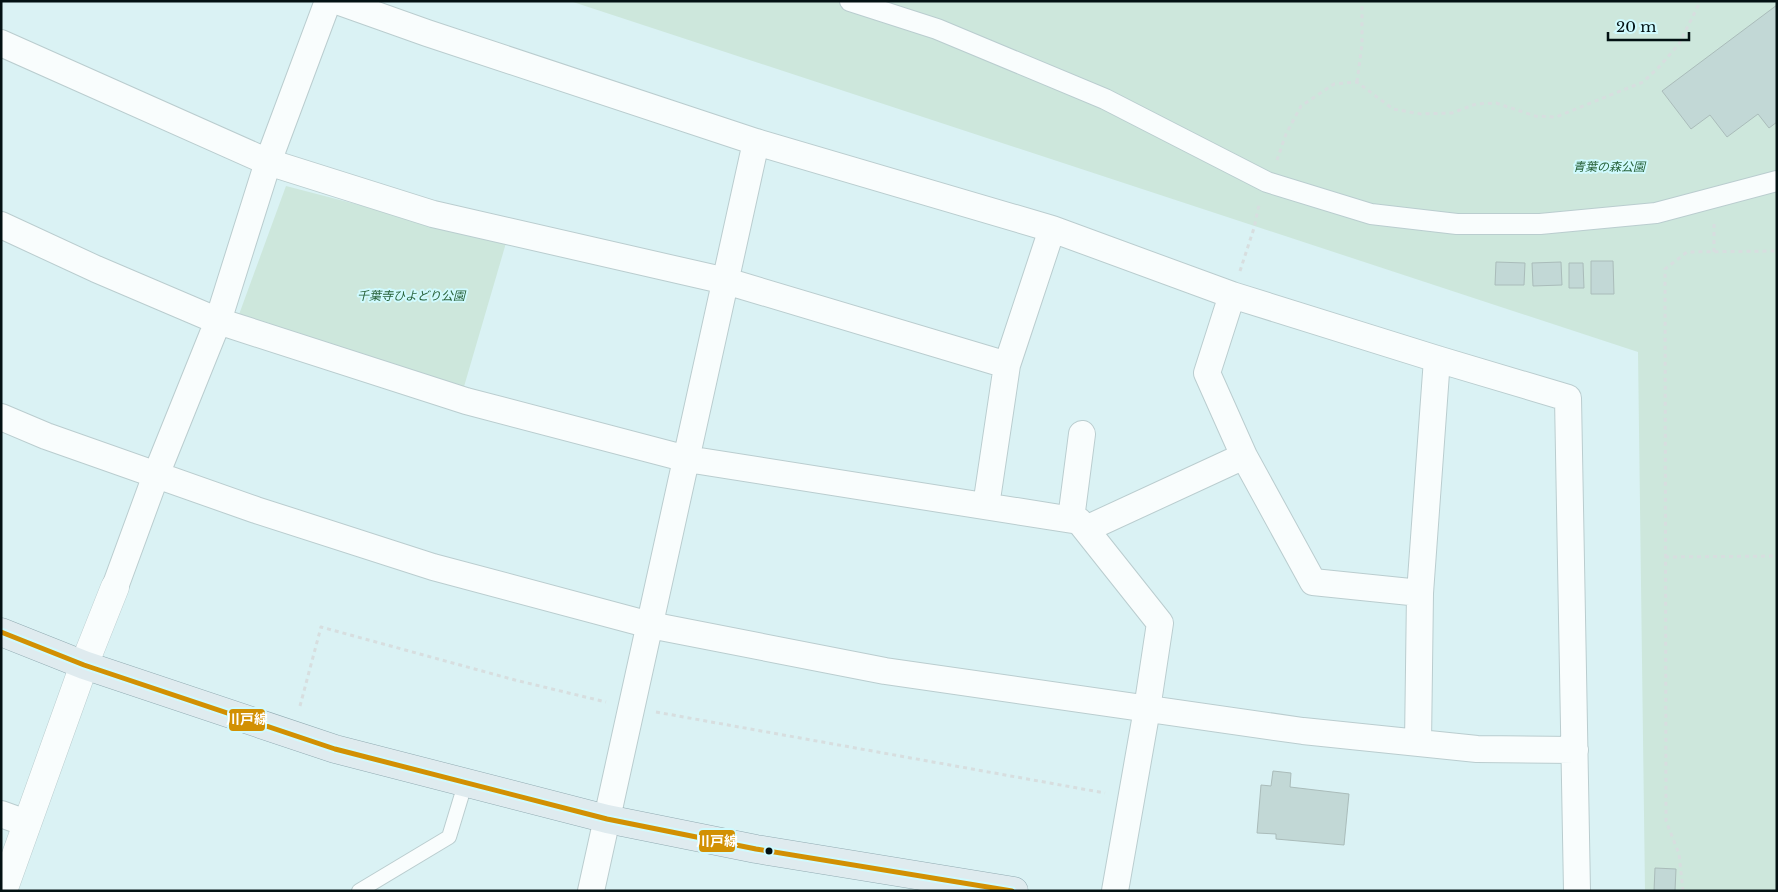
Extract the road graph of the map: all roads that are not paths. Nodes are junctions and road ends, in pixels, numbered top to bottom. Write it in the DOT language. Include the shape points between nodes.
graph roads {
  1 [pos="328,1"];
  2 [pos="336,1"];
  3 [pos="850,1"];
  4 [pos="1,43"];
  5 [pos="756,142"];
  6 [pos="268,162"];
  7 [pos="1777,181"];
  8 [pos="1,225"];
  9 [pos="1052,229"];
  10 [pos="726,281"];
  11 [pos="1232,295"];
  12 [pos="218,321"];
  13 [pos="1437,359"];
  14 [pos="1007,365"];
  15 [pos="1,417"];
  16 [pos="1082,434"];
  17 [pos="1244,456"];
  18 [pos="686,458"];
  19 [pos="156,475"];
  20 [pos="986,506"];
  21 [pos="1078,524"];
  22 [pos="115,587"];
  23 [pos="1420,593"];
  24 [pos="650,625"];
  25 [pos="1,632"];
  26 [pos="84,665"];
  27 [pos="1147,709"];
  28 [pos="1418,743"];
  29 [pos="1575,750"];
  30 [pos="466,781"];
  31 [pos="1,814"];
  32 [pos="607,819"];
  33 [pos="26,824"];
  34 [pos="3,891"];
  35 [pos="359,891"];
  36 [pos="591,891"];
  37 [pos="1014,891"];
  38 [pos="1114,891"];
  39 [pos="1577,891"];
  1 -- 6 [label="street"];
  2 -- 5 [label="street"];
  3 -- 7 [label="street" via="938,29 1105,99 1267,182 1371,214 1457,224 1540,224 1656,213"];
  4 -- 6 [label="street"];
  5 -- 9 [label="street"];
  5 -- 10 [label="street"];
  6 -- 10 [label="street" via="433,214"];
  6 -- 12 [label="street"];
  8 -- 12 [label="street"];
  9 -- 11 [label="street"];
  9 -- 14 [label="street"];
  10 -- 14 [label="street"];
  10 -- 18 [label="street"];
  11 -- 13 [label="street"];
  11 -- 17 [label="street" via="1207,373"];
  12 -- 18 [label="street" via="466,401"];
  12 -- 19 [label="street"];
  13 -- 23 [label="street"];
  13 -- 29 [label="street" via="1568,398"];
  14 -- 20 [label="street"];
  15 -- 19 [label="street"];
  16 -- 21 [label="street"];
  17 -- 21 [label="street"];
  17 -- 23 [label="street" via="1313,582"];
  18 -- 20 [label="street"];
  18 -- 24 [label="street"];
  19 -- 22 [label="street"];
  19 -- 24 [label="street" via="433,566"];
  20 -- 21 [label="street"];
  21 -- 27 [label="street" via="1160,623"];
  22 -- 26 [label="street"];
  23 -- 28 [label="street"];
  24 -- 27 [label="street" via="885,671"];
  24 -- 32 [label="street"];
  25 -- 26 [label="main road"];
  26 -- 30 [label="main road" via="335,749"];
  26 -- 33 [label="street"];
  27 -- 28 [label="street"];
  27 -- 38 [label="street"];
  28 -- 29 [label="street" via="1478,749"];
  29 -- 39 [label="street"];
  30 -- 32 [label="main road"];
  30 -- 35 [label="lane" via="449,837"];
  31 -- 33 [label="street"];
  32 -- 36 [label="street"];
  32 -- 37 [label="main road" via="756,849"];
  33 -- 34 [label="street"];
}
